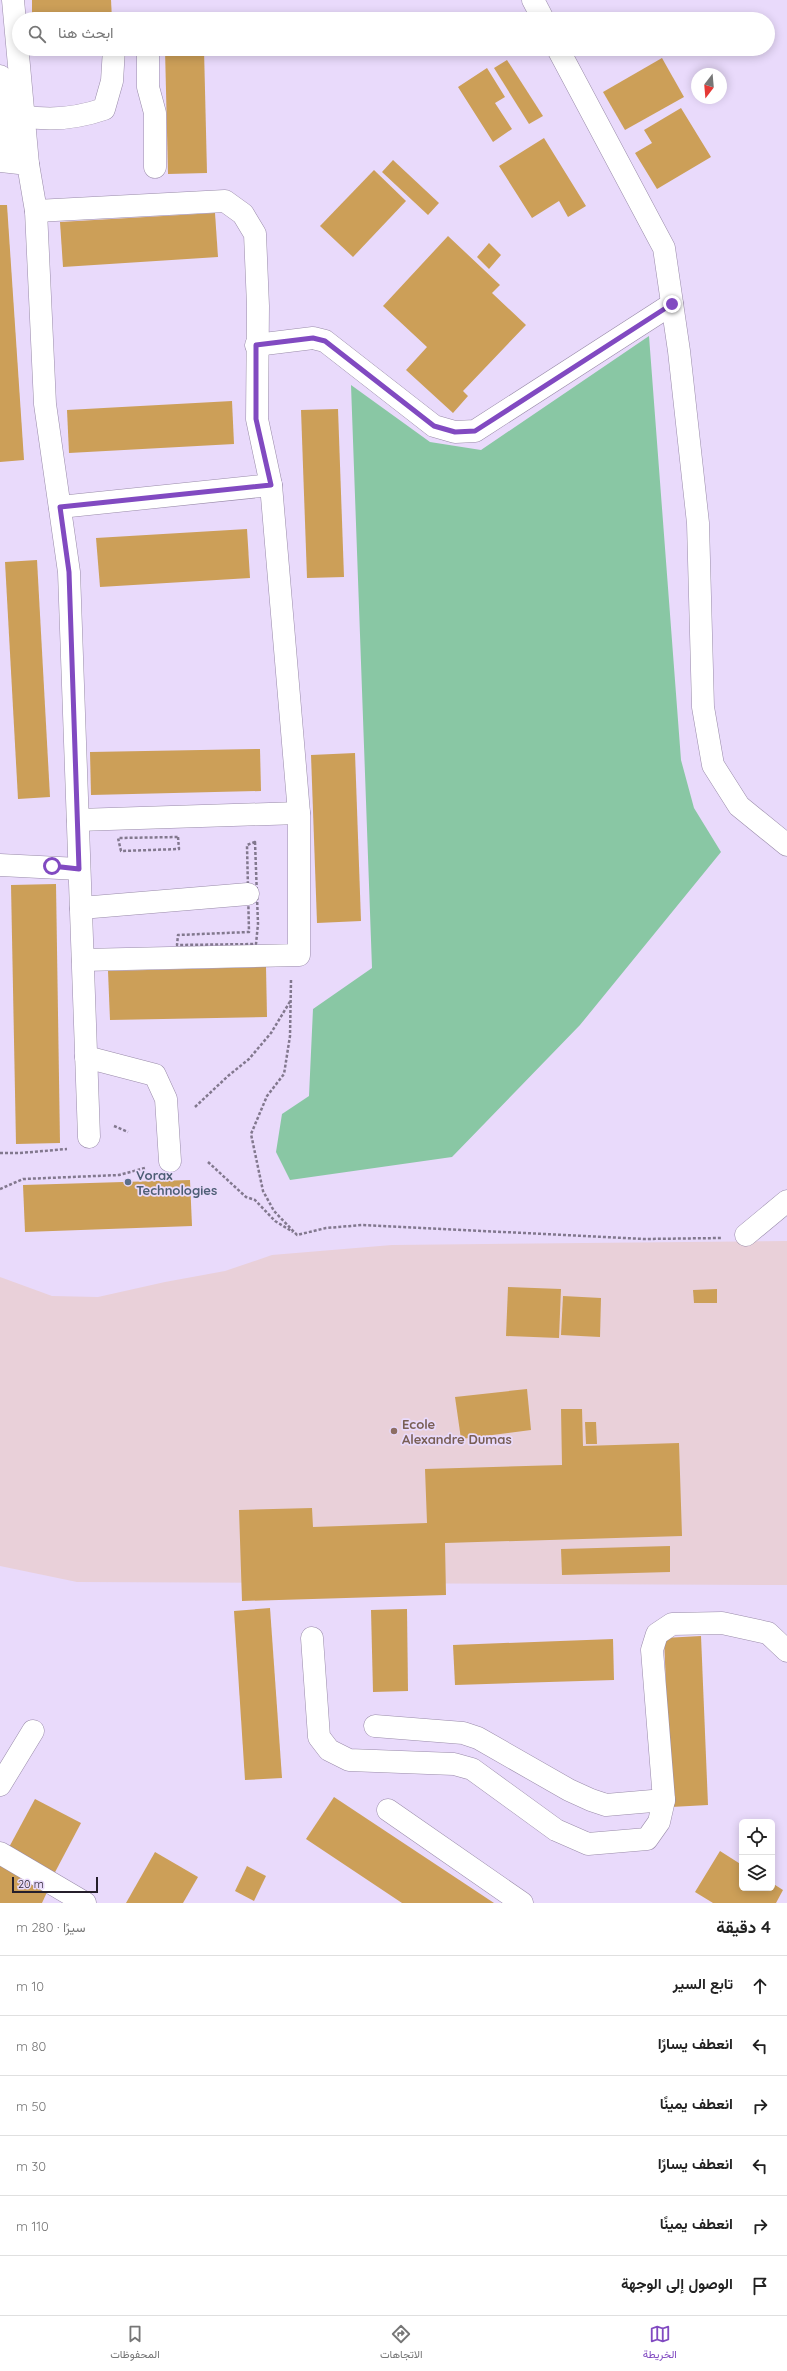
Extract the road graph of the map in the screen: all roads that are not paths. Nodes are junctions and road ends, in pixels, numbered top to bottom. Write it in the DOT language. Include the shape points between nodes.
graph roads {
  1 [pos="13,0"];
  2 [pos="533,0"];
  3 [pos="14,12"];
  4 [pos="539,12"];
  5 [pos="18,56"];
  6 [pos="114,56"];
  7 [pos="148,56"];
  8 [pos="562,56"];
  9 [pos="0,76"];
  10 [pos="23,116"];
  11 [pos="3,161"];
  12 [pos="28,164"];
  13 [pos="155,167"];
  14 [pos="36,211"];
  15 [pos="672,304"];
  16 [pos="256,345"];
  17 [pos="271,485"];
  18 [pos="60,507"];
  19 [pos="299,813"];
  20 [pos="78,820"];
  21 [pos="787,845"];
  22 [pos="0,865"];
  23 [pos="79,869"];
  24 [pos="248,894"];
  25 [pos="81,908"];
  26 [pos="83,960"];
  27 [pos="86,1057"];
  28 [pos="89,1137"];
  29 [pos="170,1161"];
  30 [pos="787,1201"];
  31 [pos="746,1235"];
  32 [pos="312,1638"];
  33 [pos="787,1651"];
  34 [pos="375,1726"];
  35 [pos="33,1730"];
  36 [pos="0,1785"];
  37 [pos="664,1800"];
  38 [pos="388,1810"];
  39 [pos="0,1853"];
  40 [pos="85,1903"];
  41 [pos="522,1903"];
  1 -- 3 [label="street"];
  2 -- 4 [label="street"];
  5 -- 10 [label="street"];
  6 -- 10 [label="street" via="112,81 104,109 81,117 64,116 43,120"];
  7 -- 13 [label="street" via="148,87 155,113"];
  8 -- 15 [label="street" via="664,248"];
  9 -- 11 [label="street"];
  10 -- 12 [label="street"];
  11 -- 12 [label="street"];
  12 -- 14 [label="street"];
  14 -- 16 [label="street" via="225,201 243,214 255,234 258,306"];
  14 -- 18 [label="street" via="45,404"];
  15 -- 16 [label="street" via="475,431 455,432 434,426 325,341 313,338"];
  15 -- 21 [label="street" via="698,522 703,707 714,765 739,806"];
  16 -- 17 [label="street" via="256,419"];
  17 -- 18 [label="street"];
  17 -- 19 [label="street"];
  18 -- 20 [label="street" via="69,572"];
  19 -- 20 [label="street"];
  19 -- 26 [label="street" via="299,955"];
  20 -- 23 [label="street"];
  22 -- 23 [label="street"];
  23 -- 25 [label="street"];
  24 -- 25 [label="street"];
  25 -- 26 [label="street"];
  26 -- 27 [label="street"];
  27 -- 28 [label="street"];
  27 -- 29 [label="street" via="155,1075 166,1099"];
  30 -- 31 [label="street"];
  32 -- 37 [label="street" via="319,1737 329,1750 348,1760 454,1764 472,1769 556,1830 588,1844 647,1839 659,1822"];
  33 -- 37 [label="street" via="768,1633 722,1623 672,1624 657,1634 652,1650"];
  34 -- 37 [label="street" via="463,1733 478,1738 569,1790 606,1805"];
  35 -- 36 [label="street"];
  38 -- 41 [label="street"];
  39 -- 40 [label="street"];
}
